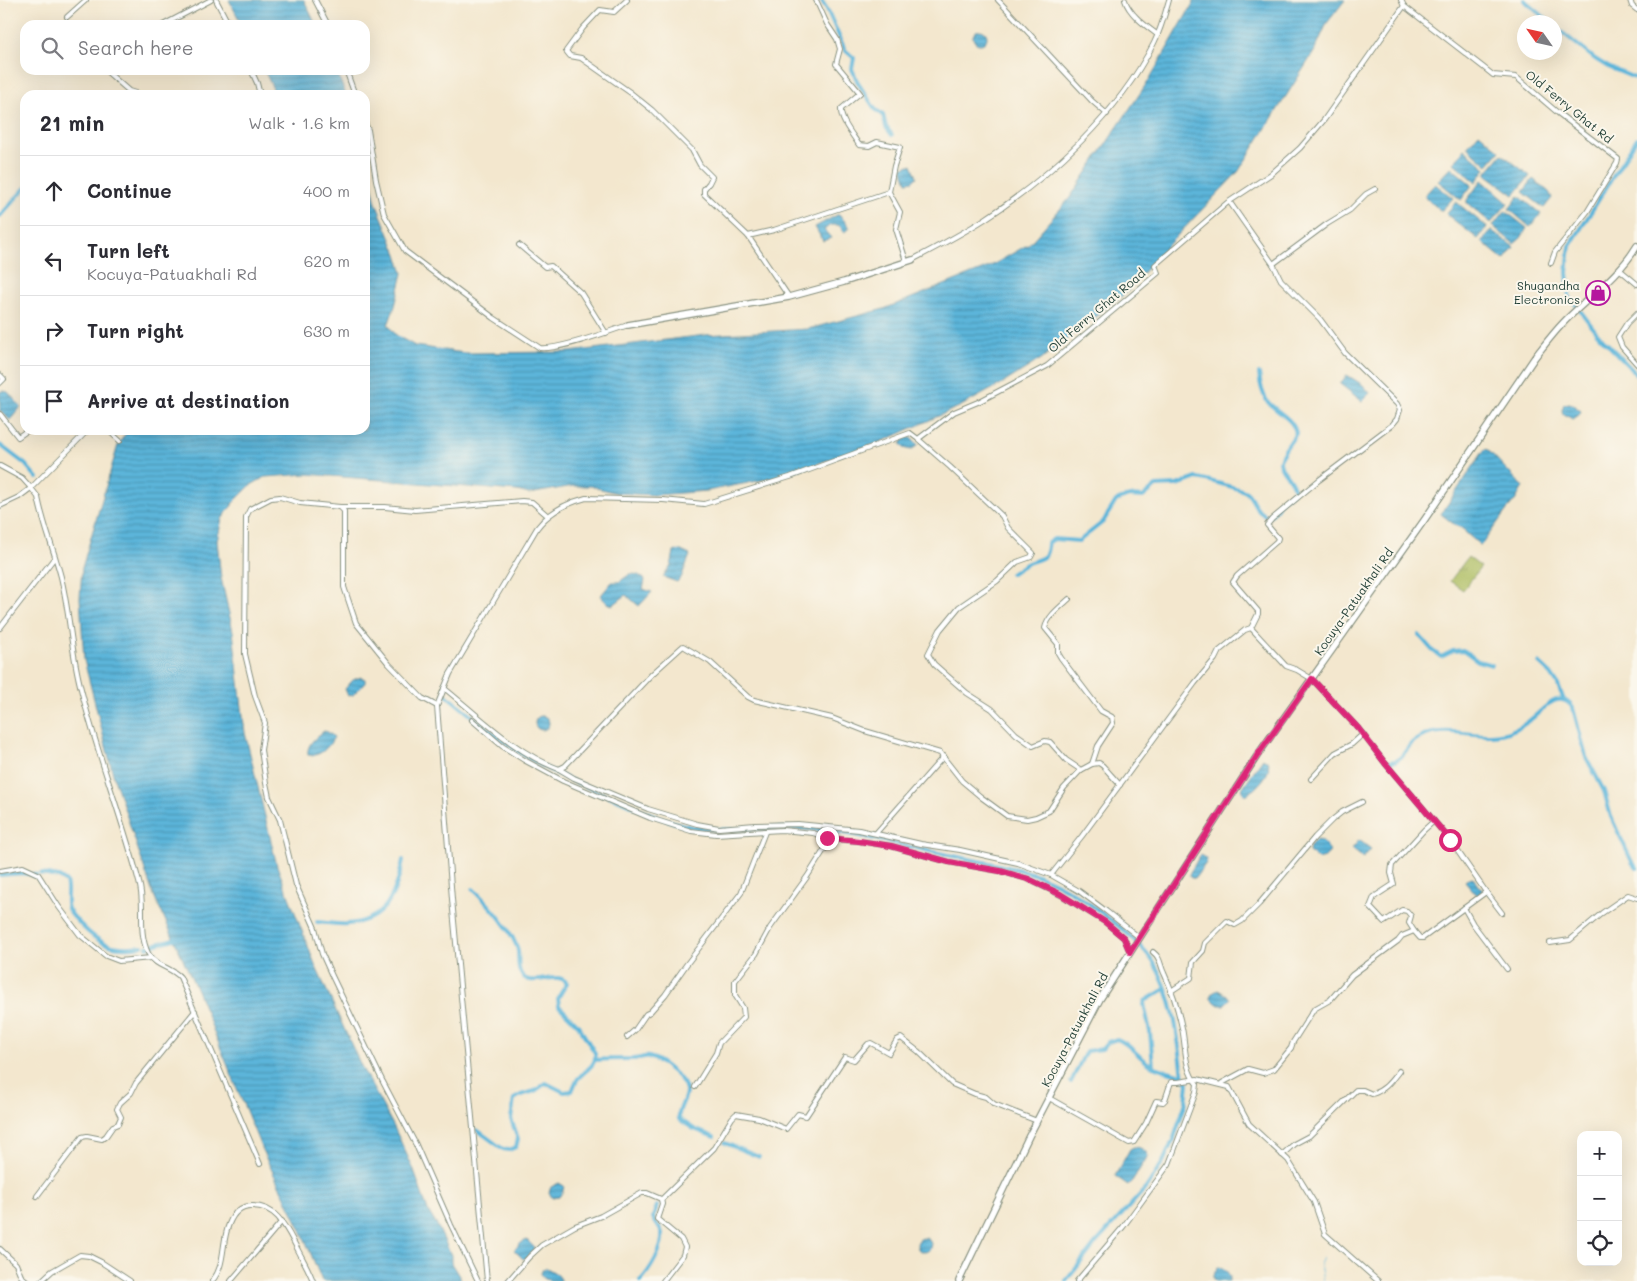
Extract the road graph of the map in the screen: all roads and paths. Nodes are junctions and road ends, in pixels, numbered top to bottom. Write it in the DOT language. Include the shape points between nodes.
graph roads {
  1 [pos="86,0"];
  2 [pos="211,0"];
  3 [pos="216,0"];
  4 [pos="315,0"];
  5 [pos="626,0"];
  6 [pos="816,0"];
  7 [pos="998,0"];
  8 [pos="1125,0"];
  9 [pos="1169,0"];
  10 [pos="1401,0"];
  11 [pos="1630,0"];
  12 [pos="1404,6"];
  13 [pos="1637,10"];
  14 [pos="67,17"];
  15 [pos="173,20"];
  16 [pos="226,20"];
  17 [pos="325,20"];
  18 [pos="1158,35"];
  19 [pos="111,75"];
  20 [pos="254,75"];
  21 [pos="348,75"];
  22 [pos="128,90"];
  23 [pos="259,90"];
  24 [pos="353,90"];
  25 [pos="1107,114"];
  26 [pos="370,149"];
  27 [pos="1375,189"];
  28 [pos="889,192"];
  29 [pos="1231,204"];
  30 [pos="748,236"];
  31 [pos="519,245"];
  32 [pos="1637,246"];
  33 [pos="909,260"];
  34 [pos="1551,263"];
  35 [pos="1273,264"];
  36 [pos="1619,269"];
  37 [pos="1637,284"];
  38 [pos="789,297"];
  39 [pos="1637,313"];
  40 [pos="628,325"];
  41 [pos="606,333"];
  42 [pos="1637,364"];
  43 [pos="0,375"];
  44 [pos="0,383"];
  45 [pos="0,414"];
  46 [pos="21,435"];
  47 [pos="83,435"];
  48 [pos="113,435"];
  49 [pos="918,439"];
  50 [pos="120,441"];
  51 [pos="0,466"];
  52 [pos="31,488"];
  53 [pos="0,506"];
  54 [pos="340,507"];
  55 [pos="548,516"];
  56 [pos="55,557"];
  57 [pos="1069,600"];
  58 [pos="0,628"];
  59 [pos="1251,628"];
  60 [pos="1312,679"];
  61 [pos="444,688"];
  62 [pos="437,706"];
  63 [pos="472,720"];
  64 [pos="1363,734"];
  65 [pos="944,756"];
  66 [pos="1092,764"];
  67 [pos="559,769"];
  68 [pos="1081,770"];
  69 [pos="1311,779"];
  70 [pos="1120,785"];
  71 [pos="1362,802"];
  72 [pos="1434,821"];
  73 [pos="765,832"];
  74 [pos="876,833"];
  75 [pos="831,839"];
  76 [pos="0,871"];
  77 [pos="1050,874"];
  78 [pos="1486,892"];
  79 [pos="1637,898"];
  80 [pos="1464,908"];
  81 [pos="1502,912"];
  82 [pos="1414,931"];
  83 [pos="1139,939"];
  84 [pos="1550,943"];
  85 [pos="1131,951"];
  86 [pos="1153,952"];
  87 [pos="151,958"];
  88 [pos="1507,969"];
  89 [pos="1171,991"];
  90 [pos="195,1011"];
  91 [pos="627,1037"];
  92 [pos="1399,1070"];
  93 [pos="1190,1079"];
  94 [pos="1222,1083"];
  95 [pos="695,1087"];
  96 [pos="1049,1098"];
  97 [pos="1037,1121"];
  98 [pos="1282,1155"];
  99 [pos="260,1164"];
  100 [pos="36,1196"];
  101 [pos="661,1199"];
  102 [pos="282,1221"];
  103 [pos="0,1249"];
  104 [pos="1078,1279"];
  105 [pos="27,1281"];
  106 [pos="40,1281"];
  107 [pos="130,1281"];
  108 [pos="212,1281"];
  109 [pos="231,1281"];
  110 [pos="313,1281"];
  111 [pos="478,1281"];
  112 [pos="487,1281"];
  113 [pos="508,1281"];
  114 [pos="663,1281"];
  115 [pos="959,1281"];
  116 [pos="1085,1281"];
  117 [pos="1377,1281"];
  1 -- 14 [label="street"];
  2 -- 15 [label="street"];
  3 -- 16 [label="street"];
  4 -- 17 [label="street"];
  5 -- 30 [label="street" via="614,12 600,10 566,51 631,93 692,150 712,177 704,194"];
  6 -- 28 [label="street" via="837,38 840,49 836,64 860,93 840,110 846,124 859,145 869,146 877,142 900,148"];
  7 -- 25 [label="street"];
  8 -- 18 [label="street" via="1141,22"];
  9 -- 18 [label="street"];
  10 -- 12 [label="street"];
  11 -- 13 [label="street"];
  12 -- 34 [label="street, Old Ferry Ghat Rd" via="1493,74 1516,77 1618,159 1591,206 1555,252"];
  12 -- 49 [label="street, Old Ferry Ghat Road" via="1324,120 1271,174 1227,204 1155,264 1158,273 1047,366 954,412"];
  18 -- 25 [label="street" via="1133,79"];
  19 -- 22 [label="street"];
  20 -- 23 [label="street"];
  21 -- 24 [label="street"];
  25 -- 33 [label="street" via="1036,183 962,234"];
  26 -- 41 [label="street" via="384,214 405,251 540,348 547,349"];
  27 -- 35 [label="street"];
  28 -- 30 [label="street"];
  28 -- 33 [label="street" via="900,212 896,229"];
  29 -- 35 [label="street"];
  30 -- 38 [label="street"];
  31 -- 41 [label="street" via="581,292"];
  32 -- 36 [label="main road, Kocuya-Patuakhali Rd"];
  33 -- 38 [label="main road"];
  35 -- 59 [label="street" via="1281,280 1320,319 1345,353 1390,395 1400,410 1392,425 1319,480 1267,525 1277,541 1233,582 1258,611"];
  36 -- 37 [label="street"];
  36 -- 60 [label="main road, Kocuya-Patuakhali Rd" via="1574,312 1536,357"];
  38 -- 40 [label="main road"];
  39 -- 42 [label="street" via="1618,337"];
  40 -- 41 [label="street"];
  43 -- 44 [label="street" via="4,379"];
  45 -- 46 [label="street" via="18,437"];
  47 -- 52 [label="street"];
  48 -- 50 [label="street"];
  49 -- 55 [label="street" via="910,433 704,504 586,498"];
  49 -- 68 [label="street" via="1002,516 1008,528 1033,553 959,607 940,630 931,645 929,657 967,693 992,709 1022,739 1033,746 1050,742 1066,760"];
  51 -- 52 [label="street" via="22,478"];
  52 -- 53 [label="street"];
  52 -- 56 [label="street" via="38,497"];
  54 -- 55 [label="street" via="415,510 522,501 532,502"];
  54 -- 62 [label="street" via="344,511 344,587 356,623 422,698"];
  54 -- 111 [label="street" via="300,503 280,497 271,498 247,512 245,654 265,724 261,750 266,783 280,820 296,885 326,961"];
  55 -- 61 [label="street" via="536,528"];
  56 -- 58 [label="street"];
  56 -- 87 [label="street" via="67,603 81,690 140,883 142,927"];
  57 -- 66 [label="street" via="1059,607 1045,628 1058,644 1061,658 1101,712 1112,717 1113,723 1098,746"];
  59 -- 60 [label="street" via="1286,666"];
  59 -- 70 [label="street" via="1219,651"];
  60 -- 64 [label="street"];
  60 -- 83 [label="main road, Kocuya-Patuakhali Rd" via="1259,753"];
  61 -- 62 [label="street"];
  61 -- 67 [label="street" via="519,748"];
  62 -- 112 [label="street"];
  63 -- 73 [label="street" via="502,746 538,768 650,818 703,833"];
  64 -- 69 [label="street" via="1335,753"];
  64 -- 72 [label="street"];
  65 -- 67 [label="street" via="832,718 754,700 710,662 683,646 645,680"];
  65 -- 68 [label="street" via="962,781 994,808 1006,816 1027,819 1048,811"];
  65 -- 74 [label="street"];
  66 -- 68 [label="street"];
  66 -- 70 [label="street" via="1099,763"];
  67 -- 74 [label="street" via="648,809 697,824 723,828 798,824"];
  70 -- 77 [label="street"];
  71 -- 89 [label="street" via="1332,820 1242,921 1235,925 1225,922 1193,962 1191,978"];
  72 -- 78 [label="street"];
  72 -- 82 [label="street" via="1392,865 1394,884 1374,897 1370,907 1384,922 1402,910 1407,911"];
  73 -- 75 [label="street" via="794,831"];
  73 -- 91 [label="street" via="741,893 665,995"];
  74 -- 77 [label="street" via="1006,860"];
  75 -- 85 [label="street" via="891,846 1028,879 1060,894 1105,922 1124,938"];
  75 -- 95 [label="street" via="735,981 735,994 744,1017 719,1042"];
  76 -- 87 [label="street" via="23,867 38,874 80,934 106,956 119,961"];
  77 -- 83 [label="street" via="1088,897"];
  78 -- 80 [label="street"];
  78 -- 81 [label="street"];
  79 -- 84 [label="street" via="1628,895 1570,940"];
  80 -- 82 [label="street" via="1423,938"];
  80 -- 88 [label="street"];
  82 -- 94 [label="street" via="1402,936 1352,975 1330,1000 1314,1009 1291,1048 1274,1068 1263,1073 1248,1069"];
  83 -- 85 [label="main road, Kocuya-Patuakhali Rd"];
  85 -- 96 [label="main road, Kocuya-Patuakhali Rd" via="1100,999"];
  86 -- 89 [label="street" via="1160,960"];
  87 -- 90 [label="street" via="180,977"];
  89 -- 93 [label="street" via="1182,1028"];
  90 -- 99 [label="street"];
  90 -- 100 [label="street" via="118,1106 121,1117 118,1124 102,1139 82,1137"];
  92 -- 98 [label="street" via="1388,1086 1378,1092 1372,1094 1356,1090 1310,1136"];
  93 -- 96 [label="street" via="1170,1082 1165,1100 1156,1101 1146,1123 1131,1143"];
  93 -- 98 [label="street" via="1229,1087 1249,1124"];
  93 -- 104 [label="street" via="1197,1084 1196,1092 1170,1164 1123,1227"];
  96 -- 97 [label="main road, Kocuya-Patuakhali Rd"];
  97 -- 101 [label="street" via="952,1084 901,1038 889,1053 871,1043 854,1060 845,1058 806,1116 798,1114 786,1130 759,1118 736,1114 714,1148"];
  97 -- 115 [label="main road, Kocuya-Patuakhali Rd"];
  98 -- 117 [label="street" via="1314,1202 1325,1234"];
  101 -- 113 [label="street" via="642,1193 576,1226 542,1245"];
  101 -- 114 [label="street" via="657,1219 685,1247 683,1255"];
  102 -- 108 [label="street" via="260,1207 241,1208 234,1214 228,1224 220,1268"];
  102 -- 109 [label="street"];
  102 -- 110 [label="street"];
  103 -- 105 [label="street" via="16,1264"];
  104 -- 116 [label="street"];
  106 -- 107 [label="street" via="80,1255 102,1262"];
}
